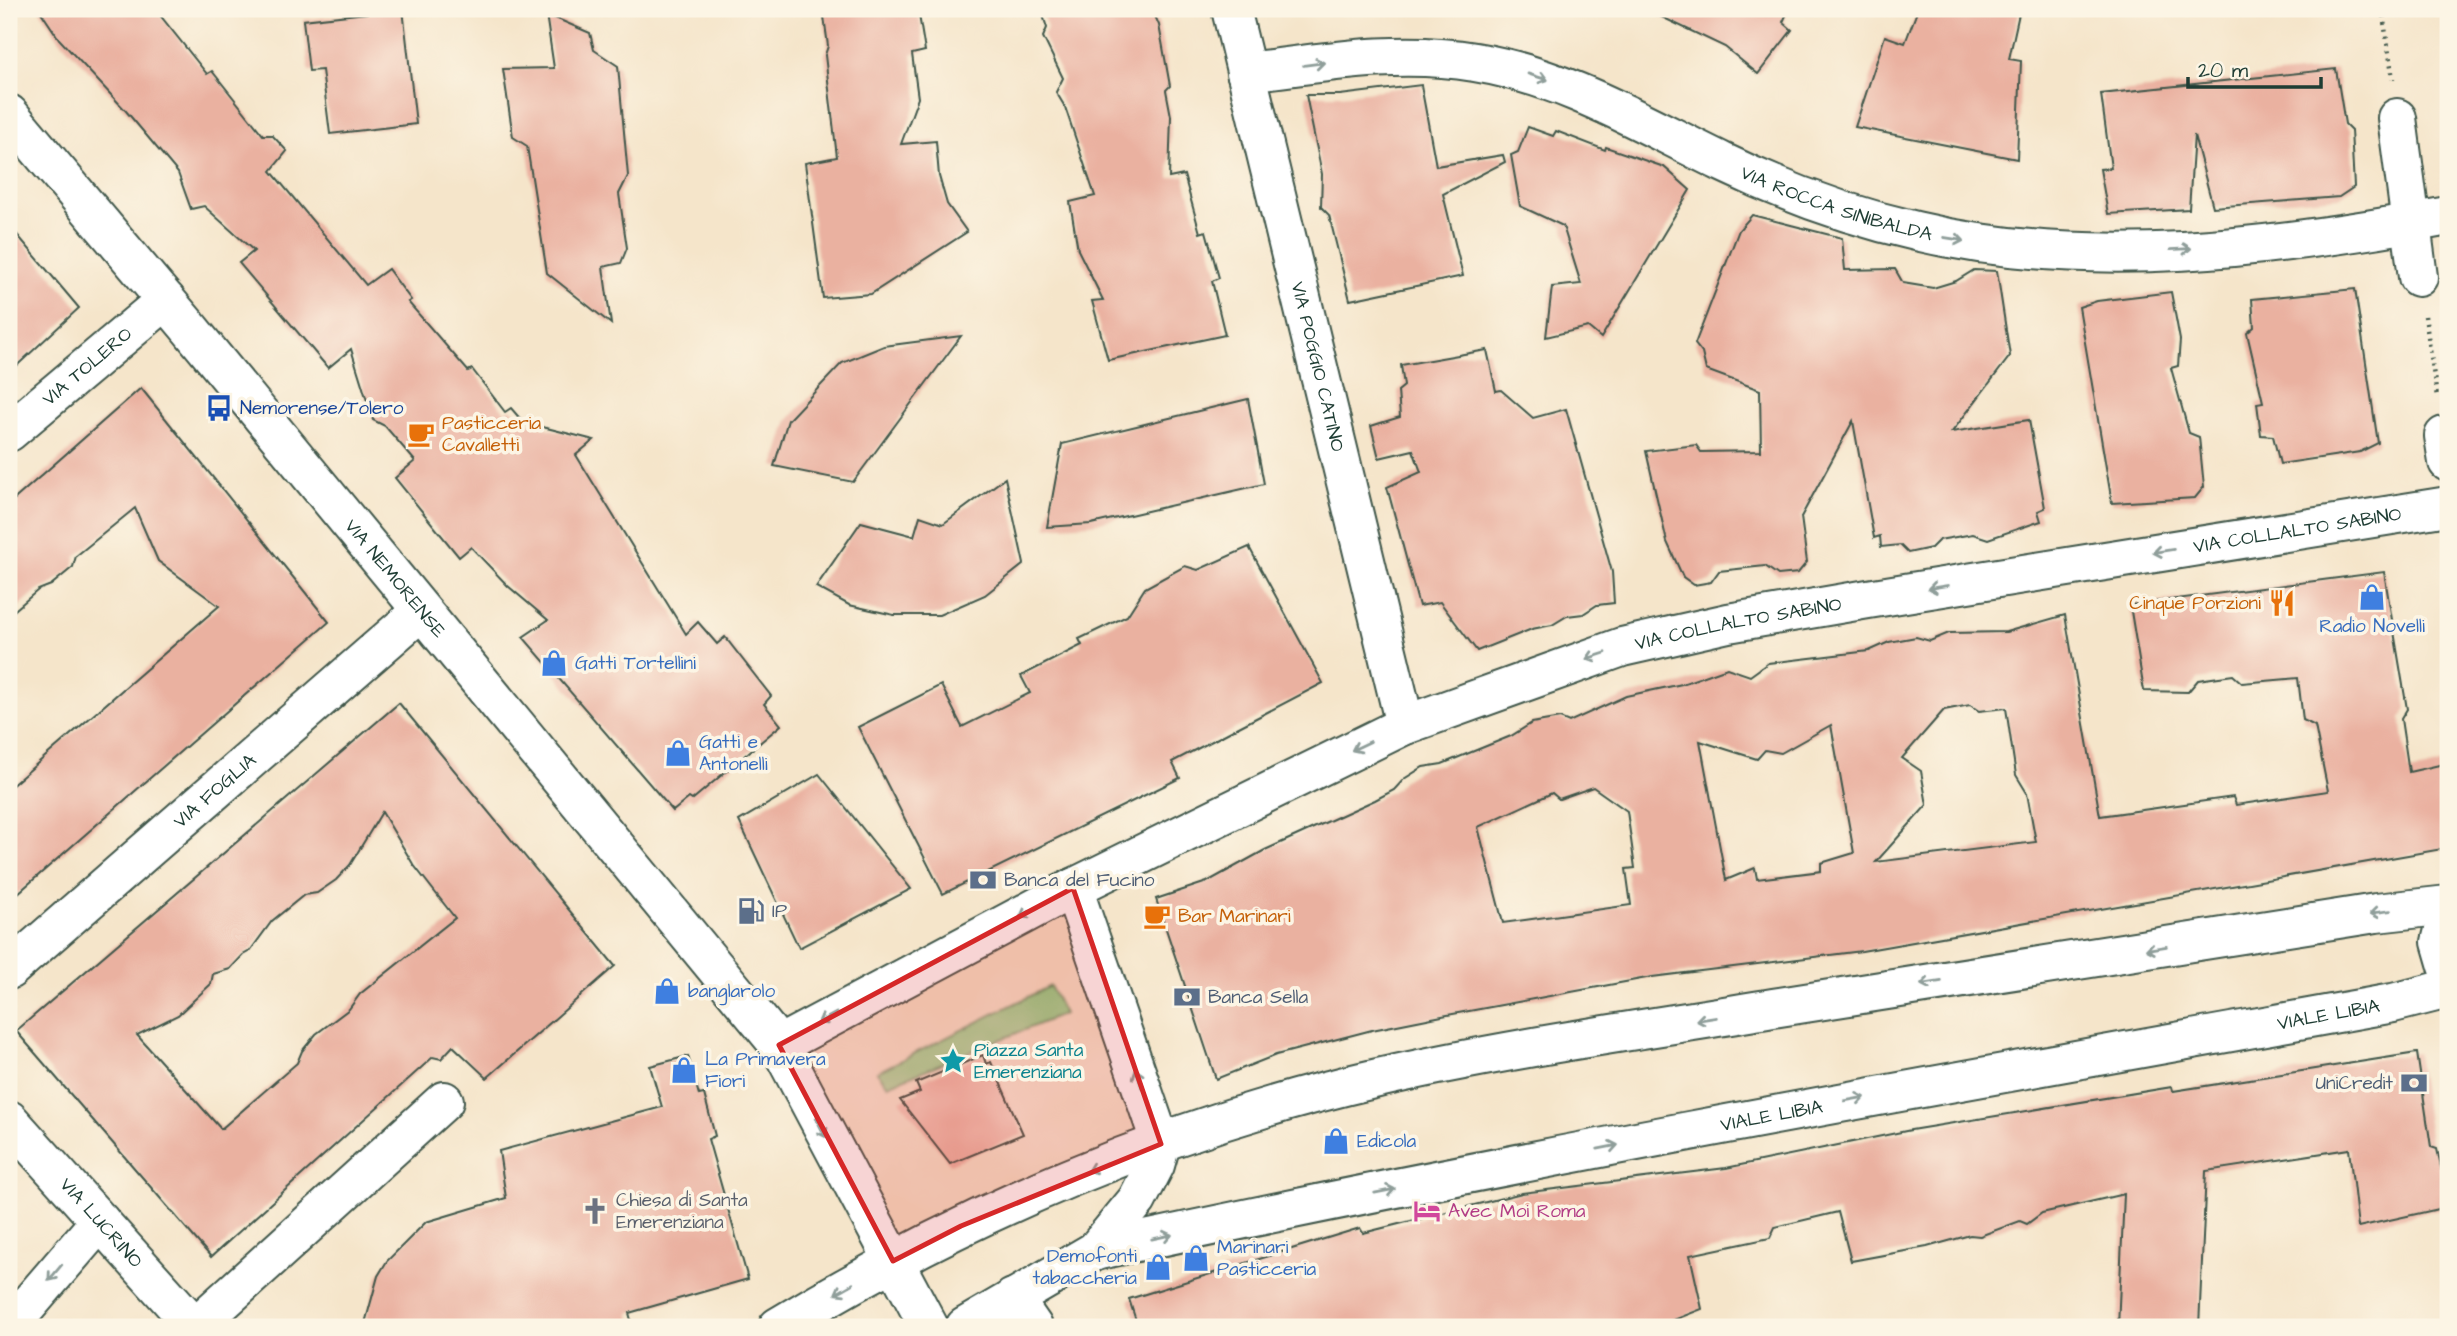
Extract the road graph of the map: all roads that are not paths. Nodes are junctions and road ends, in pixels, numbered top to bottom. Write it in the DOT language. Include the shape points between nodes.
graph roads {
  1 [pos="1231,9"];
  2 [pos="1246,72"];
  3 [pos="9,114"];
  4 [pos="2397,118"];
  5 [pos="2448,216"];
  6 [pos="2409,223"];
  7 [pos="2418,277"];
  8 [pos="166,300"];
  9 [pos="9,432"];
  10 [pos="2448,506"];
  11 [pos="421,611"];
  12 [pos="1405,725"];
  13 [pos="1073,888"];
  14 [pos="2448,905"];
  15 [pos="2448,914"];
  16 [pos="2448,966"];
  17 [pos="9,970"];
  18 [pos="2448,989"];
  19 [pos="779,1045"];
  20 [pos="444,1101"];
  21 [pos="9,1119"];
  22 [pos="1161,1144"];
  23 [pos="100,1221"];
  24 [pos="1095,1251"];
  25 [pos="892,1261"];
  26 [pos="1023,1313"];
  27 [pos="795,1324"];
  28 [pos="9,1327"];
  29 [pos="195,1327"];
  30 [pos="929,1327"];
  31 [pos="965,1327"];
  1 -- 2 [label="street, VIA POGGIO CATINO"];
  2 -- 6 [label="street, VIA ROCCA SINIBALDA, one-way" via="1403,55 1494,66 1553,81 1603,101 1800,196 1914,231 1982,243 2156,251 2298,240"];
  2 -- 12 [label="street, VIA POGGIO CATINO"];
  3 -- 8 [label="street, VIA NEMORENSE"];
  4 -- 6 [label="street"];
  5 -- 6 [label="street, VIA ROCCA SINIBALDA"];
  6 -- 7 [label="street"];
  8 -- 9 [label="street, VIA TOLERO"];
  8 -- 11 [label="street, VIA NEMORENSE"];
  10 -- 12 [label="street, VIA COLLALTO SABINO, one-way" via="1868,598 1676,634 1573,663"];
  11 -- 17 [label="street, VIA FOGLIA"];
  11 -- 19 [label="street, VIA NEMORENSE"];
  12 -- 13 [label="street, VIA COLLALTO SABINO, one-way"];
  13 -- 19 [label="street, one-way"];
  22 -- 13 [label="street, one-way"];
  14 -- 22 [label="street, one-way" via="1515,1049 1332,1090"];
  15 -- 16 [label="street" via="2441,929"];
  24 -- 18 [label="street, VIALE LIBIA, one-way" via="1717,1126 2393,1003"];
  19 -- 25 [label="street, one-way"];
  20 -- 29 [label="street"];
  21 -- 23 [label="street, VIA LUCRINO"];
  22 -- 24 [label="street" via="1137,1200"];
  22 -- 25 [label="street, one-way" via="1069,1178"];
  23 -- 28 [label="street, one-way"];
  23 -- 29 [label="street, VIA LUCRINO"];
  24 -- 26 [label="street"];
  25 -- 27 [label="street, one-way"];
  25 -- 30 [label="street"];
  26 -- 31 [label="street"];
}
